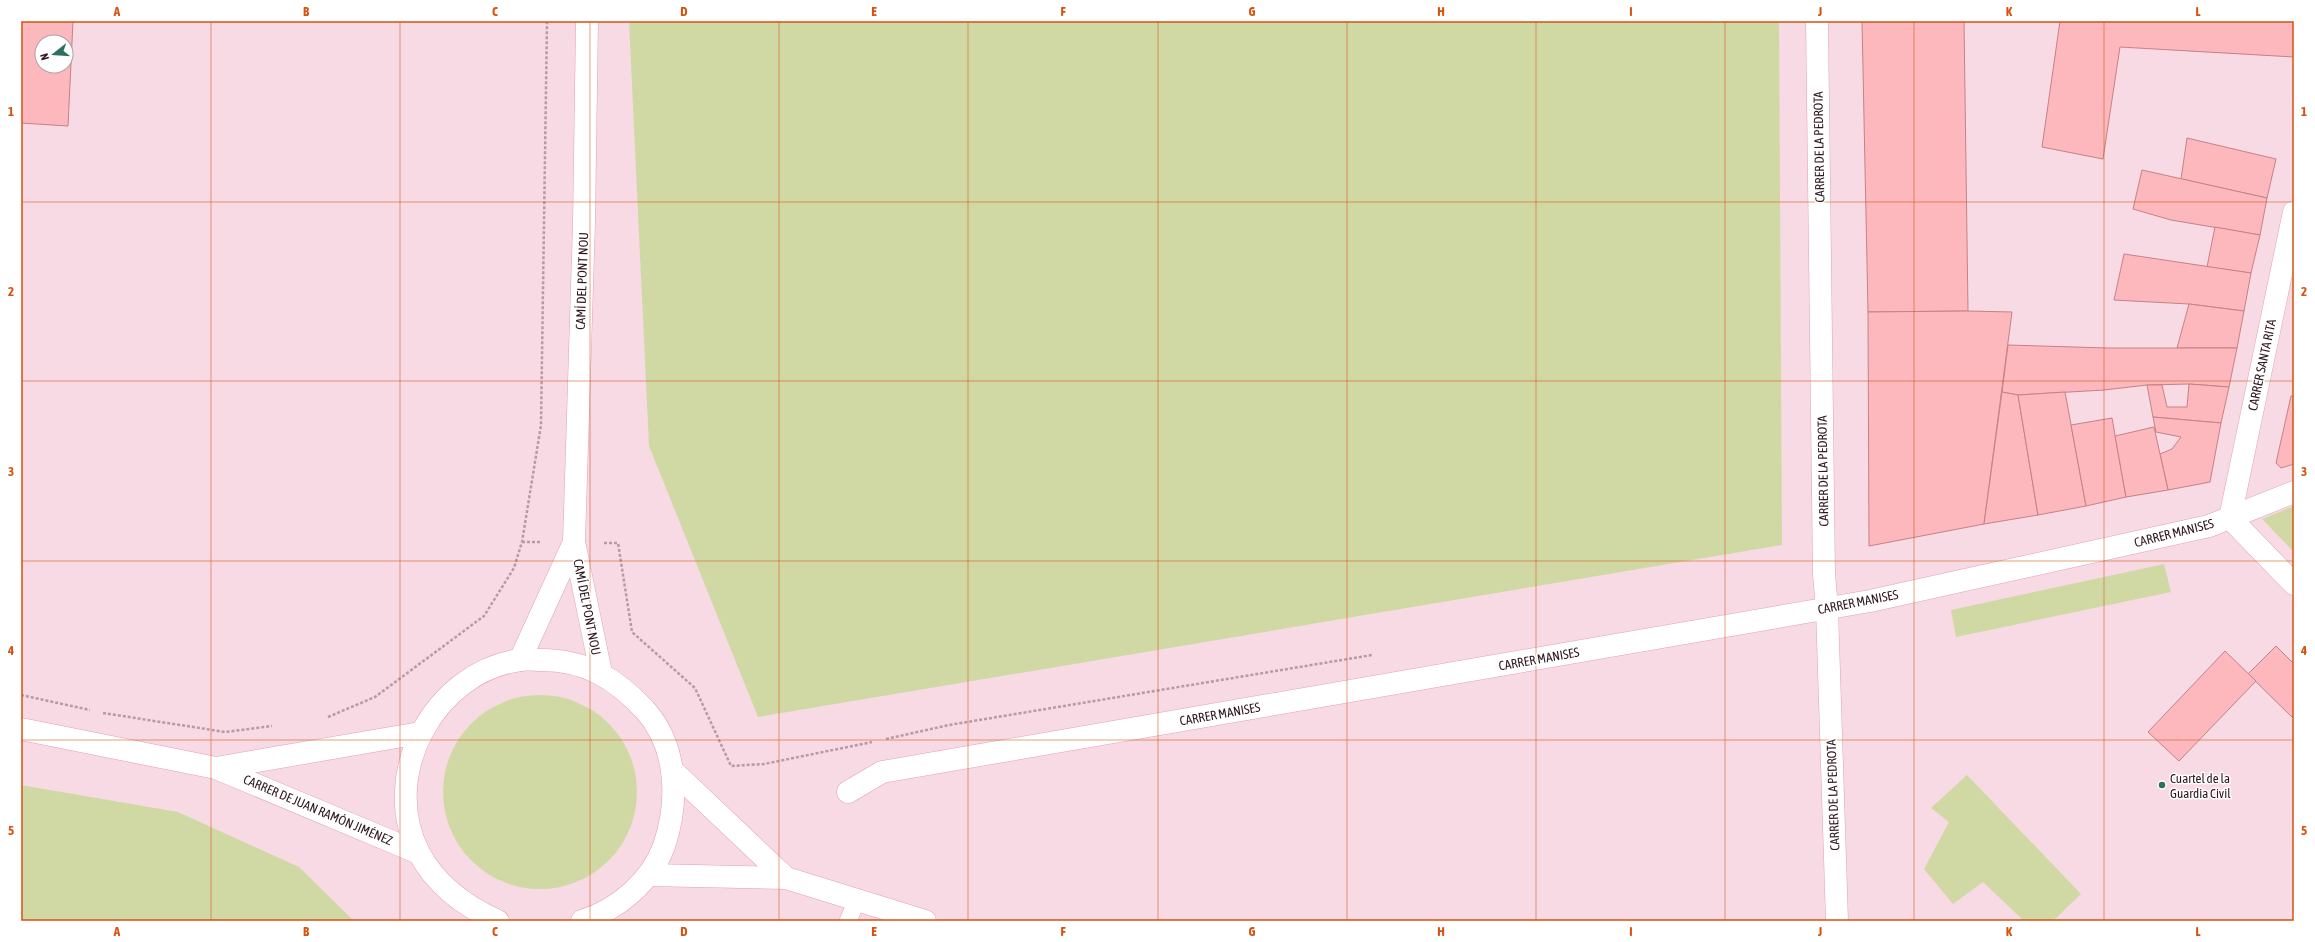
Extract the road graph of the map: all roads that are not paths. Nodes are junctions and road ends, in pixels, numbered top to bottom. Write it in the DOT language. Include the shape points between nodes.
graph roads {
  1 [pos="587,21"];
  2 [pos="1817,21"];
  3 [pos="2294,212"];
  4 [pos="2294,492"];
  5 [pos="2230,518"];
  6 [pos="574,542"];
  7 [pos="2294,584"];
  8 [pos="1827,609"];
  9 [pos="520,660"];
  10 [pos="600,673"];
  11 [pos="21,729"];
  12 [pos="420,733"];
  13 [pos="216,768"];
  14 [pos="673,771"];
  15 [pos="848,792"];
  16 [pos="419,853"];
  17 [pos="648,875"];
  18 [pos="786,878"];
  19 [pos="858,900"];
  20 [pos="478,916"];
  21 [pos="592,919"];
  22 [pos="498,921"];
  23 [pos="848,921"];
  24 [pos="925,921"];
  25 [pos="1837,921"];
  1 -- 6 [label="street, CAMÍ DEL PONT NOU" via="584,223"];
  2 -- 8 [label="street, CARRER DE LA PEDROTA" via="1824,574"];
  3 -- 5 [label="street, CARRER SANTA RITA"];
  4 -- 5 [label="street, CARRER MANISES"];
  5 -- 7 [label="street, CARRER MANISES"];
  5 -- 8 [label="street, CARRER MANISES" via="2209,526"];
  6 -- 9 [label="street, CAMÍ DEL PONT NOU"];
  6 -- 10 [label="street, CAMÍ DEL PONT NOU"];
  8 -- 15 [label="street, CARRER MANISES" via="882,772"];
  8 -- 25 [label="street, CARRER DE LA PEDROTA"];
  9 -- 10 [label="street" via="561,660"];
  9 -- 12 [label="street" via="489,669 461,685 438,706"];
  10 -- 14 [label="street" via="627,690 648,714 664,741"];
  11 -- 13 [label="street, CARRER DE JUAN RAMÓN JIMÉNEZ"];
  12 -- 13 [label="street, CARRER DE JUAN RAMÓN JIMÉNEZ"];
  12 -- 16 [label="street" via="410,762 406,793 409,823"];
  13 -- 16 [label="street, CARRER DE JUAN RAMÓN JIMÉNEZ"];
  14 -- 17 [label="street" via="671,826 662,851"];
  14 -- 18 [label="street"];
  16 -- 20 [label="street" via="443,886"];
  17 -- 18 [label="street"];
  17 -- 21 [label="street" via="625,899"];
  18 -- 19 [label="street"];
  19 -- 23 [label="lane"];
  19 -- 24 [label="street"];
  20 -- 22 [label="street"];
}
